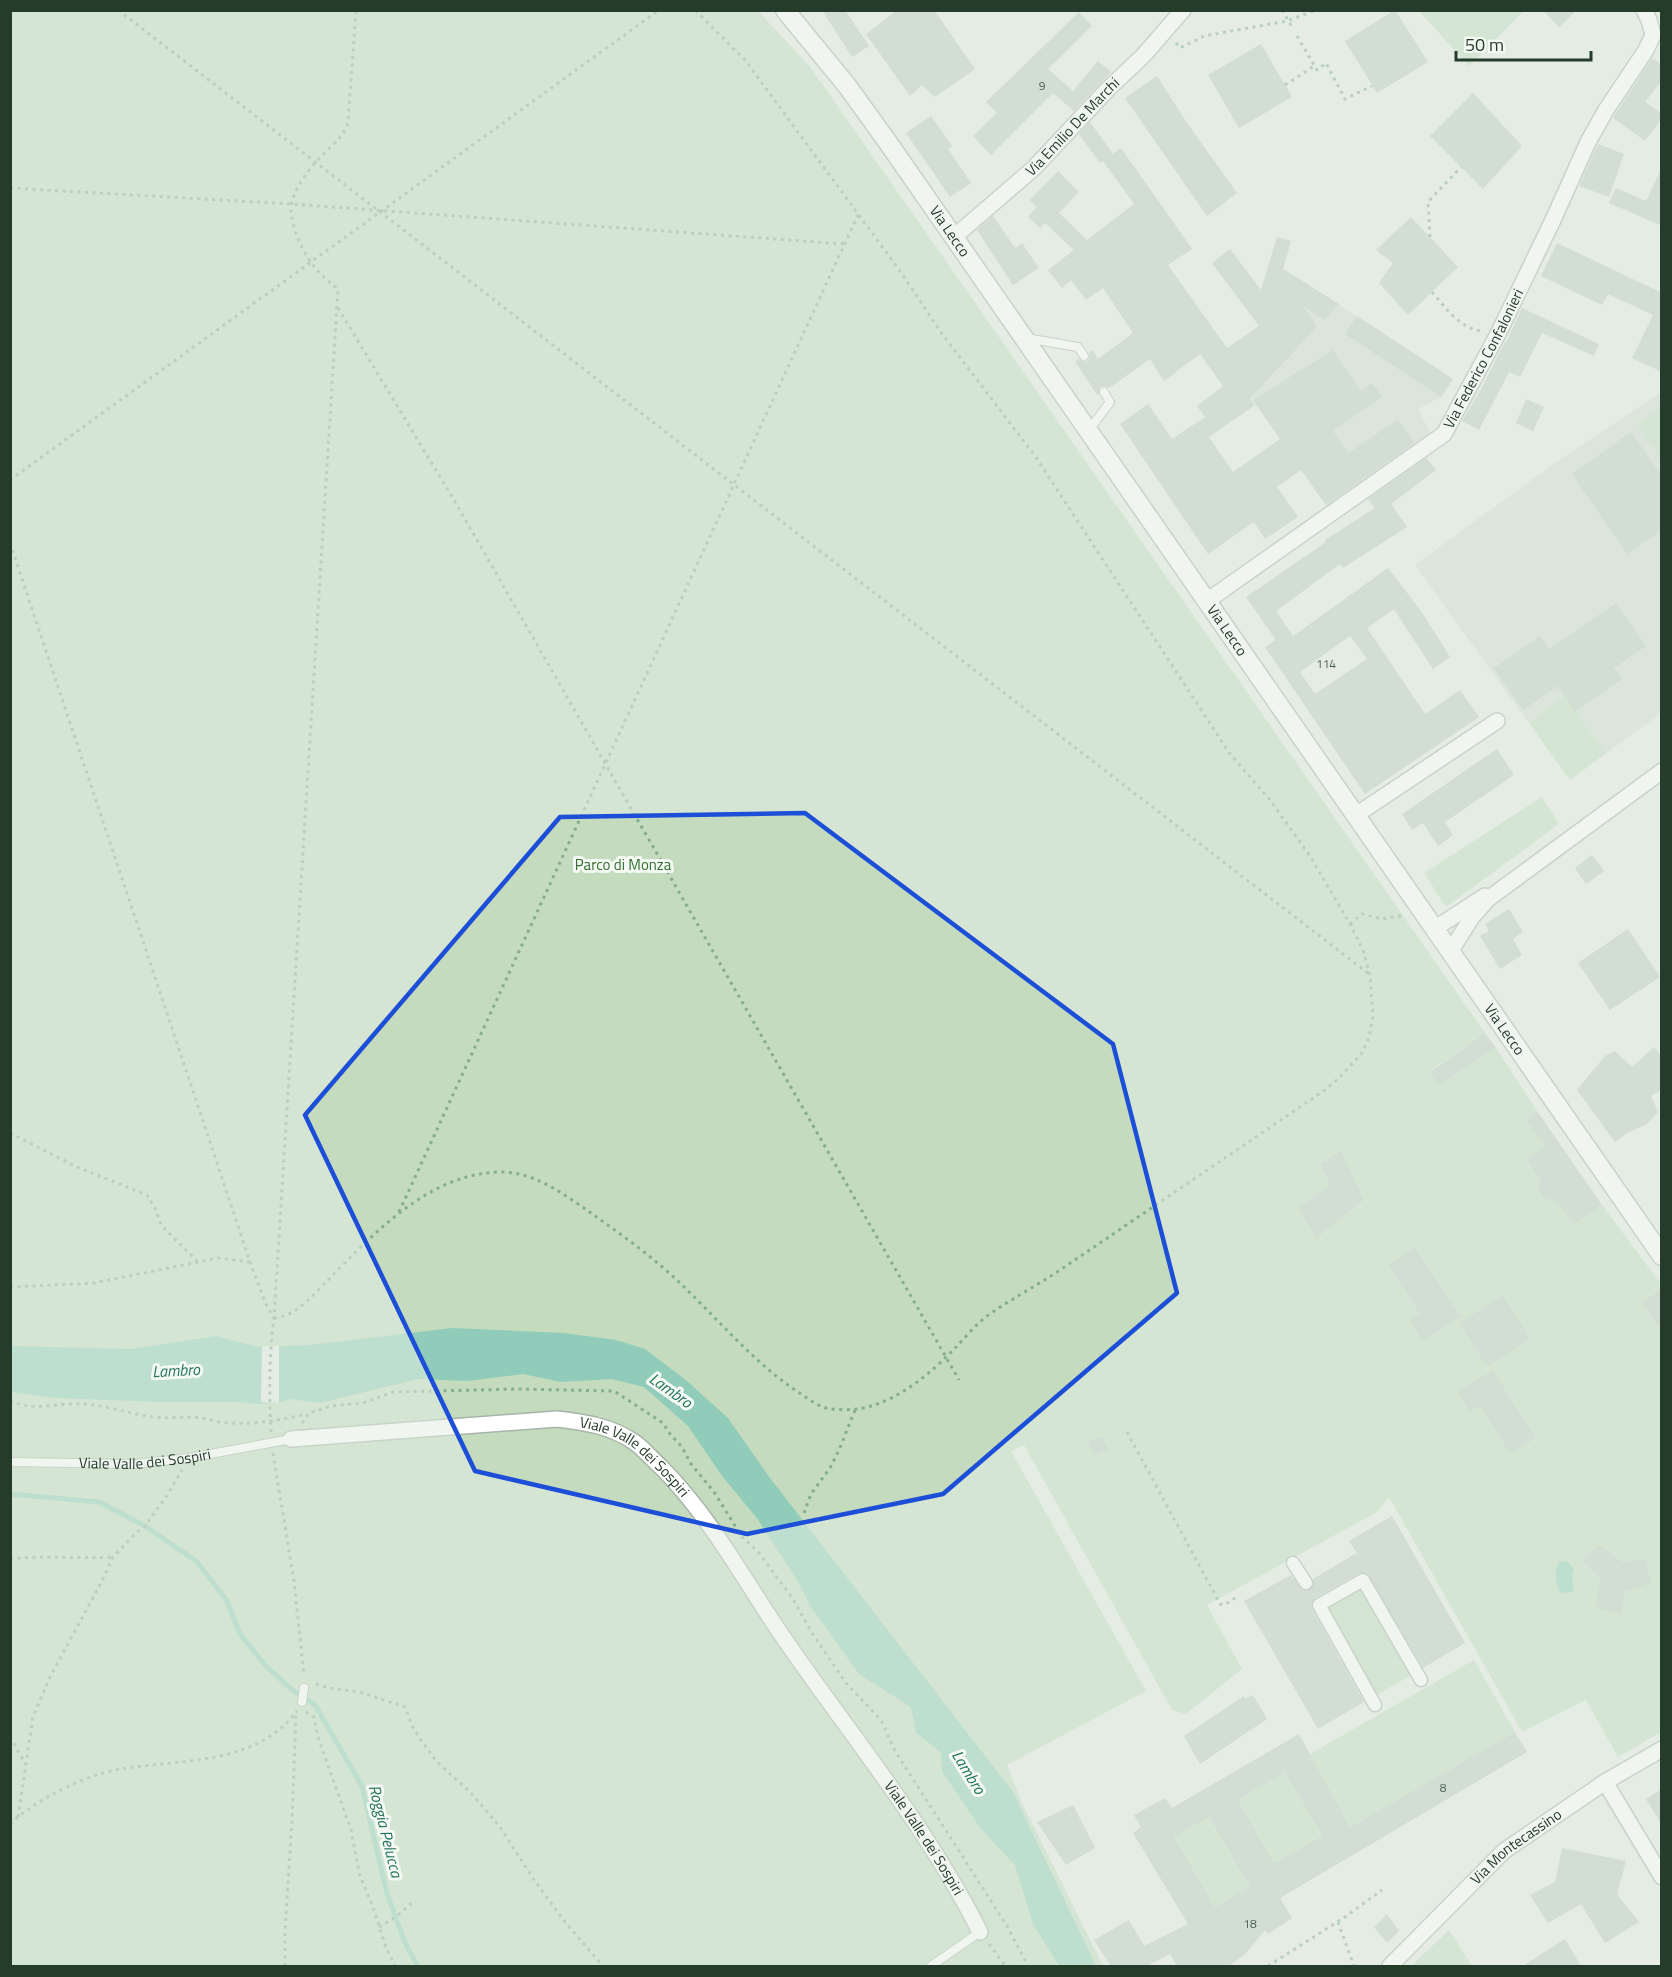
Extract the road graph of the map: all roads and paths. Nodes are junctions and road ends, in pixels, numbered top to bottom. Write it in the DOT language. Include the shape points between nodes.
graph roads {
  1 [pos="118,10"];
  2 [pos="356,10"];
  3 [pos="659,10"];
  4 [pos="695,10"];
  5 [pos="785,10"];
  6 [pos="1183,10"];
  7 [pos="1282,10"];
  8 [pos="1316,10"];
  9 [pos="1644,10"];
  10 [pos="1287,21"];
  11 [pos="1292,27"];
  12 [pos="1165,31"];
  13 [pos="1297,36"];
  14 [pos="1657,36"];
  15 [pos="1314,66"];
  16 [pos="1285,85"];
  17 [pos="1372,86"];
  18 [pos="316,162"];
  19 [pos="1461,167"];
  20 [pos="10,188"];
  21 [pos="291,204"];
  22 [pos="381,212"];
  23 [pos="858,215"];
  24 [pos="954,237"];
  25 [pos="1430,237"];
  26 [pos="844,244"];
  27 [pos="312,262"];
  28 [pos="1432,292"];
  29 [pos="337,307"];
  30 [pos="1474,330"];
  31 [pos="1025,338"];
  32 [pos="1084,356"];
  33 [pos="1104,392"];
  34 [pos="1088,431"];
  35 [pos="10,480"];
  36 [pos="734,484"];
  37 [pos="10,543"];
  38 [pos="1207,601"];
  39 [pos="1497,721"];
  40 [pos="606,764"];
  41 [pos="1662,771"];
  42 [pos="1356,816"];
  43 [pos="1511,881"];
  44 [pos="1418,905"];
  45 [pos="1350,924"];
  46 [pos="1434,929"];
  47 [pos="1450,952"];
  48 [pos="1370,975"];
  49 [pos="10,1133"];
  50 [pos="399,1214"];
  51 [pos="1662,1256"];
  52 [pos="197,1261"];
  53 [pos="250,1262"];
  54 [pos="10,1287"];
  55 [pos="274,1318"];
  56 [pos="946,1357"];
  57 [pos="959,1380"];
  58 [pos="10,1400"];
  59 [pos="855,1410"];
  60 [pos="309,1413"];
  61 [pos="270,1422"];
  62 [pos="1127,1432"];
  63 [pos="291,1439"];
  64 [pos="271,1442"];
  65 [pos="189,1458"];
  66 [pos="10,1462"];
  67 [pos="804,1513"];
  68 [pos="112,1557"];
  69 [pos="10,1559"];
  70 [pos="1293,1563"];
  71 [pos="1306,1583"];
  72 [pos="1235,1598"];
  73 [pos="304,1678"];
  74 [pos="1421,1680"];
  75 [pos="304,1688"];
  76 [pos="301,1705"];
  77 [pos="1375,1706"];
  78 [pos="296,1713"];
  79 [pos="10,1737"];
  80 [pos="1662,1749"];
  81 [pos="27,1767"];
  82 [pos="1605,1782"];
  83 [pos="18,1817"];
  84 [pos="10,1824"];
  85 [pos="1662,1877"];
  86 [pos="1382,1890"];
  87 [pos="414,1901"];
  88 [pos="1338,1922"];
  89 [pos="379,1927"];
  90 [pos="980,1932"];
  91 [pos="285,1966"];
  92 [pos="395,1966"];
  93 [pos="603,1966"];
  94 [pos="930,1966"];
  95 [pos="1005,1966"];
  96 [pos="1028,1966"];
  97 [pos="1268,1966"];
  98 [pos="1354,1966"];
  99 [pos="1390,1966"];
  1 -- 18 [label="path"];
  2 -- 18 [label="path" via="348,123 345,133"];
  3 -- 22 [label="path"];
  4 -- 23 [label="path" via="745,60"];
  5 -- 24 [label="main road, Via Lecco" via="848,87"];
  6 -- 12 [label="street, Via Emilio De Marchi"];
  7 -- 10 [label="path"];
  8 -- 10 [label="path"];
  9 -- 14 [label="street"];
  10 -- 11 [label="path"];
  10 -- 12 [label="path" via="1204,36 1180,48"];
  12 -- 24 [label="street, Via Emilio De Marchi" via="1034,168"];
  13 -- 15 [label="path"];
  14 -- 38 [label="street, Via Federico Confalonieri" via="1588,142 1499,332 1444,434"];
  15 -- 16 [label="path"];
  15 -- 17 [label="path" via="1317,70 1326,63 1345,99"];
  18 -- 21 [label="path" via="298,185"];
  18 -- 22 [label="path"];
  19 -- 25 [label="path" via="1428,202"];
  20 -- 21 [label="path"];
  21 -- 22 [label="path"];
  21 -- 27 [label="path" via="294,229"];
  22 -- 26 [label="path"];
  22 -- 27 [label="path"];
  22 -- 36 [label="path"];
  23 -- 26 [label="path"];
  23 -- 45 [label="path" via="1035,456 1230,754 1297,837"];
  24 -- 31 [label="main road, Via Lecco"];
  26 -- 36 [label="path"];
  27 -- 29 [label="path" via="338,289"];
  27 -- 35 [label="path"];
  28 -- 30 [label="path" via="1461,324"];
  29 -- 40 [label="path"];
  29 -- 55 [label="path"];
  31 -- 32 [label="lane" via="1078,346"];
  31 -- 34 [label="main road, Via Lecco"];
  33 -- 34 [label="lane" via="1110,402"];
  34 -- 38 [label="main road, Via Lecco"];
  36 -- 40 [label="path"];
  36 -- 48 [label="path"];
  37 -- 53 [label="path"];
  38 -- 42 [label="main road, Via Lecco"];
  39 -- 42 [label="street"];
  40 -- 50 [label="path"];
  40 -- 56 [label="path"];
  41 -- 43 [label="street"];
  42 -- 44 [label="main road, Via Lecco"];
  43 -- 46 [label="street"];
  43 -- 47 [label="street" via="1480,908"];
  44 -- 45 [label="path" via="1403,916 1382,919 1362,914"];
  44 -- 46 [label="main road, Via Lecco"];
  45 -- 48 [label="path"];
  46 -- 47 [label="main road, Via Lecco"];
  47 -- 51 [label="main road, Via Lecco"];
  48 -- 56 [label="path" via="1373,1016 1369,1038 1358,1059 1339,1078 984,1318"];
  49 -- 52 [label="path" via="77,1167 147,1195 160,1225"];
  50 -- 55 [label="path" via="304,1304 283,1318"];
  50 -- 59 [label="path" via="455,1179 504,1172 530,1176 623,1236 677,1280 780,1380 816,1404"];
  52 -- 53 [label="path" via="218,1258"];
  52 -- 54 [label="path" via="94,1283"];
  53 -- 55 [label="path"];
  55 -- 61 [label="path"];
  56 -- 57 [label="path"];
  56 -- 59 [label="path" via="911,1387 874,1406"];
  58 -- 61 [label="path" via="36,1407 80,1403 157,1417"];
  59 -- 67 [label="path" via="839,1450 811,1494"];
  60 -- 61 [label="path"];
  60 -- 63 [label="path"];
  60 -- 96 [label="path" via="363,1403 393,1392 570,1389 614,1391 663,1422 742,1537 793,1599 846,1683 881,1720 895,1751 1007,1926"];
  61 -- 64 [label="path"];
  62 -- 72 [label="path" via="1220,1604"];
  63 -- 64 [label="lane, Viale Valle dei Sospiri"];
  63 -- 90 [label="street, Viale Valle dei Sospiri" via="557,1419 588,1422 636,1443 683,1490 910,1812 958,1888"];
  64 -- 65 [label="lane, Viale Valle dei Sospiri"];
  64 -- 73 [label="path" via="294,1581"];
  65 -- 66 [label="lane, Viale Valle dei Sospiri" via="135,1464"];
  65 -- 68 [label="path" via="145,1526"];
  68 -- 69 [label="path"];
  68 -- 81 [label="path" via="33,1717"];
  70 -- 71 [label="street"];
  73 -- 75 [label="path"];
  73 -- 93 [label="path" via="405,1707 414,1730 436,1761 500,1827 565,1922"];
  74 -- 77 [label="street" via="1363,1580 1318,1603"];
  75 -- 76 [label="lane"];
  76 -- 78 [label="path"];
  76 -- 89 [label="path" via="314,1717 351,1830 360,1876"];
  78 -- 83 [label="path" via="279,1732 232,1753 118,1770 65,1787"];
  78 -- 91 [label="path"];
  79 -- 81 [label="path"];
  80 -- 82 [label="street, Via Montecassino"];
  81 -- 83 [label="path"];
  82 -- 85 [label="street"];
  82 -- 99 [label="street, Via Montecassino" via="1504,1851"];
  83 -- 84 [label="path"];
  86 -- 88 [label="path"];
  87 -- 89 [label="path"];
  88 -- 97 [label="path"];
  88 -- 98 [label="path"];
  89 -- 92 [label="path"];
  90 -- 94 [label="lane"];
  90 -- 95 [label="path"];
}
